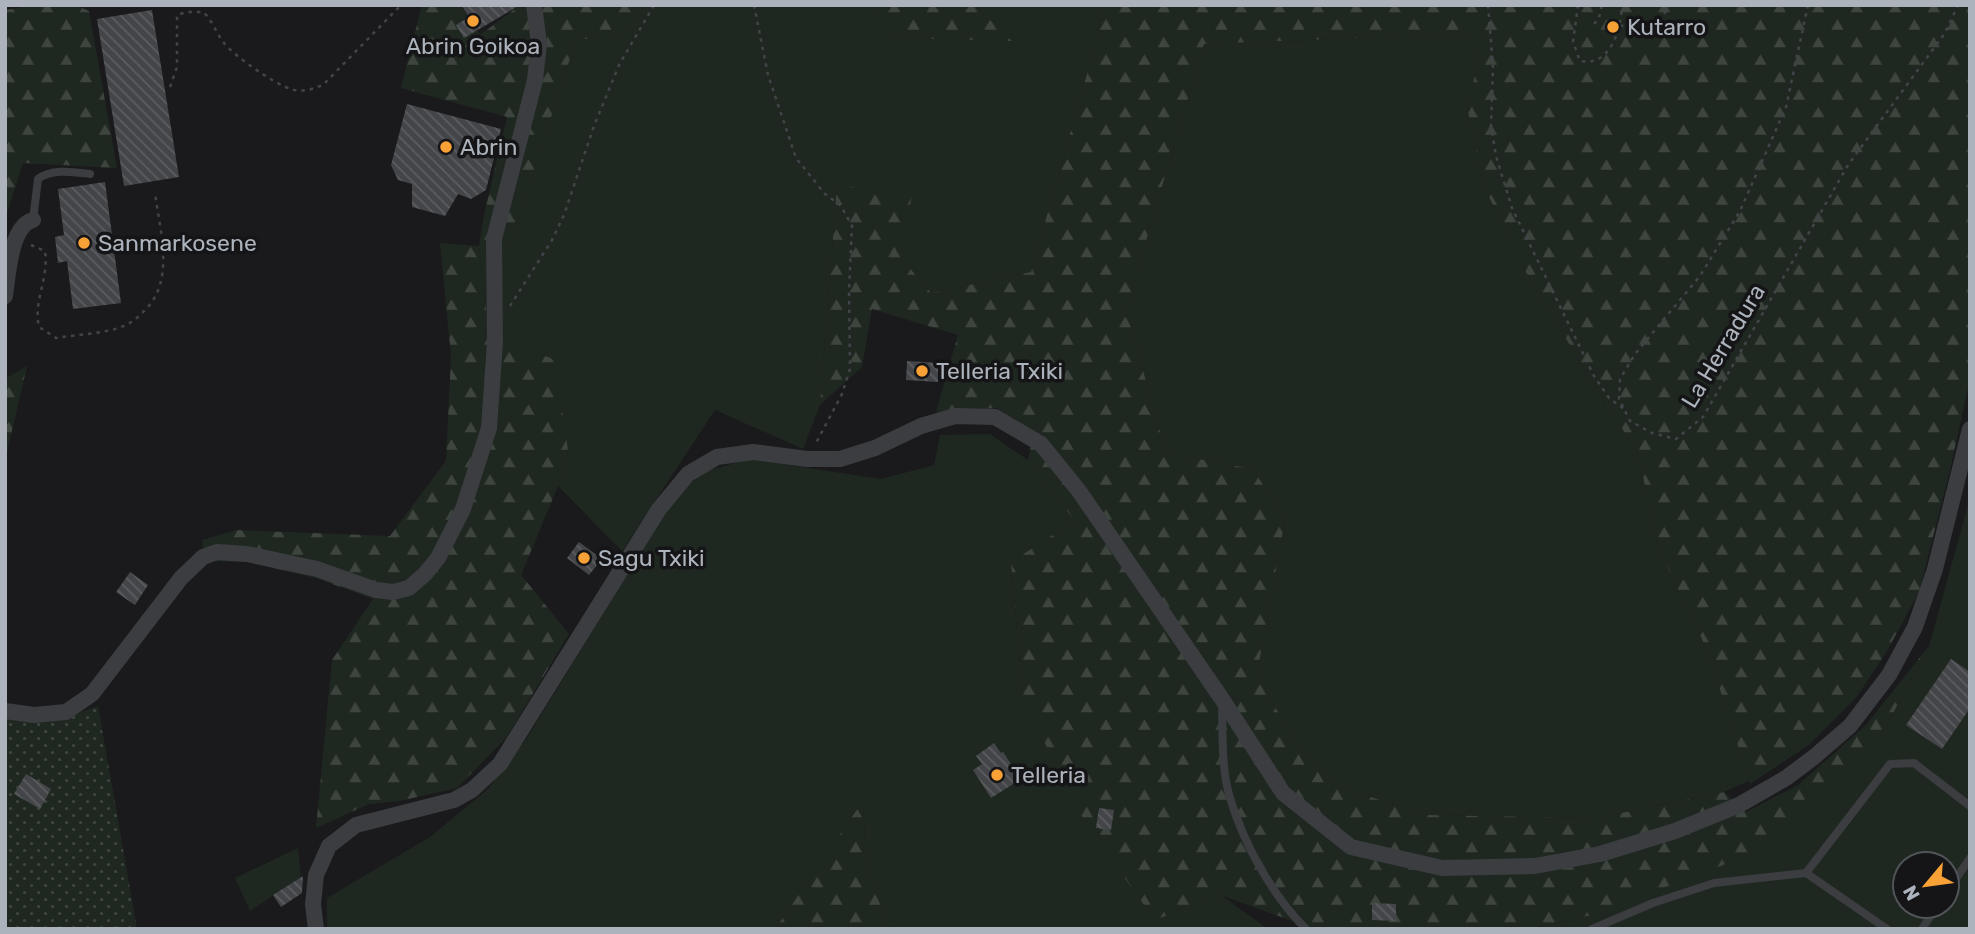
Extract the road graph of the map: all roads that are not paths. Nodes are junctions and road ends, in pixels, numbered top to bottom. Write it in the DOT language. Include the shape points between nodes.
graph roads {
  1 [pos="534,5"];
  2 [pos="90,174"];
  3 [pos="33,220"];
  4 [pos="5,296"];
  5 [pos="1970,429"];
  6 [pos="1222,699"];
  7 [pos="5,711"];
  8 [pos="1970,806"];
  9 [pos="1806,873"];
  10 [pos="316,929"];
  11 [pos="1306,929"];
  12 [pos="1592,929"];
  13 [pos="1886,929"];
  1 -- 7 [label="street" via="539,44 535,80 494,239 495,342 489,428 463,509 438,558 409,588 393,592 317,569 216,552 202,557 181,578 92,694 66,712 34,715"];
  2 -- 3 [label="lane" via="46,173 38,179"];
  3 -- 4 [label="street" via="27,221 17,236"];
  5 -- 6 [label="street" via="1936,569 1915,627 1889,675 1850,726 1786,778 1739,805 1675,831 1600,854 1535,866 1442,868 1351,847 1283,793"];
  6 -- 10 [label="street" via="1079,491 1041,444 995,417 955,416 840,459 753,452 717,457 688,474 659,509 500,764 454,800 356,825 329,846 316,876"];
  6 -- 11 [label="lane" via="1230,797 1268,880"];
  8 -- 9 [label="lane" via="1914,763 1890,764"];
  9 -- 12 [label="lane" via="1714,883"];
  9 -- 13 [label="lane"];
}
